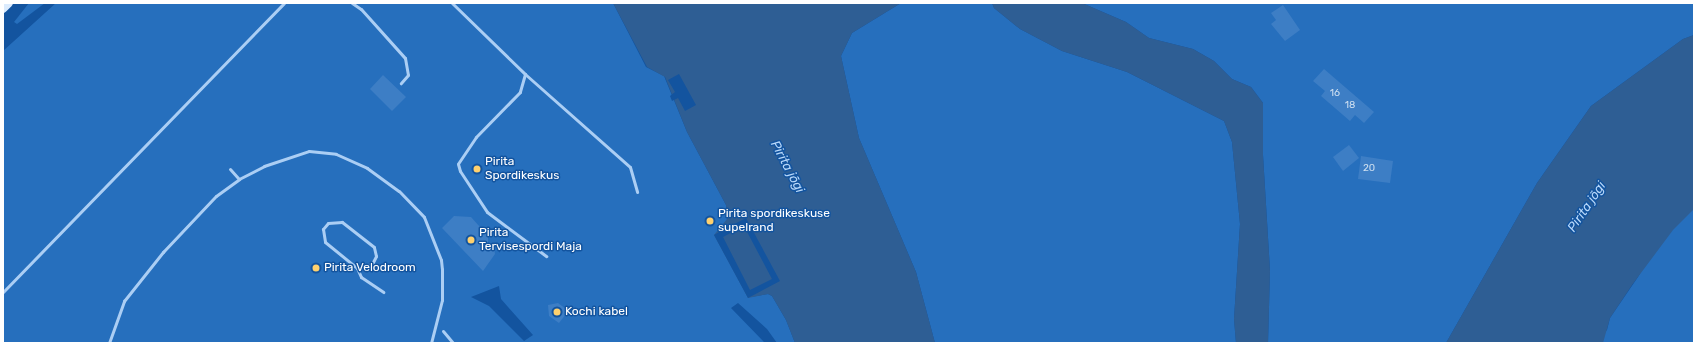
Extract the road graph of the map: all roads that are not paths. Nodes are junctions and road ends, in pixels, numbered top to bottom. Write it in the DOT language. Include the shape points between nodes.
graph roads {
  1 [pos="9,3"];
  2 [pos="284,3"];
  3 [pos="352,3"];
  4 [pos="452,3"];
  5 [pos="3,9"];
  6 [pos="525,74"];
  7 [pos="401,83"];
  8 [pos="230,169"];
  9 [pos="239,179"];
  10 [pos="637,192"];
  11 [pos="546,256"];
  12 [pos="357,268"];
  13 [pos="3,292"];
  14 [pos="383,292"];
  15 [pos="443,331"];
  16 [pos="108,343"];
  17 [pos="431,343"];
  18 [pos="453,343"];
  1 -- 5 [label="main road"];
  2 -- 13 [label="lane"];
  3 -- 7 [label="lane" via="361,9 405,58 408,75"];
  4 -- 6 [label="lane"];
  6 -- 10 [label="lane" via="630,166"];
  6 -- 11 [label="lane" via="520,92 476,137 458,164 487,212"];
  8 -- 9 [label="lane"];
  9 -- 16 [label="lane" via="216,196 190,222 139,282 124,301"];
  9 -- 17 [label="lane" via="286,157 301,152 321,151 352,160 399,191 424,217 441,260 442,300"];
  12 -- 12 [label="lane" via="324,242 323,229 328,223 342,222 374,247 376,256 372,264"];
  12 -- 14 [label="lane" via="361,277"];
  15 -- 18 [label="lane"];
}
